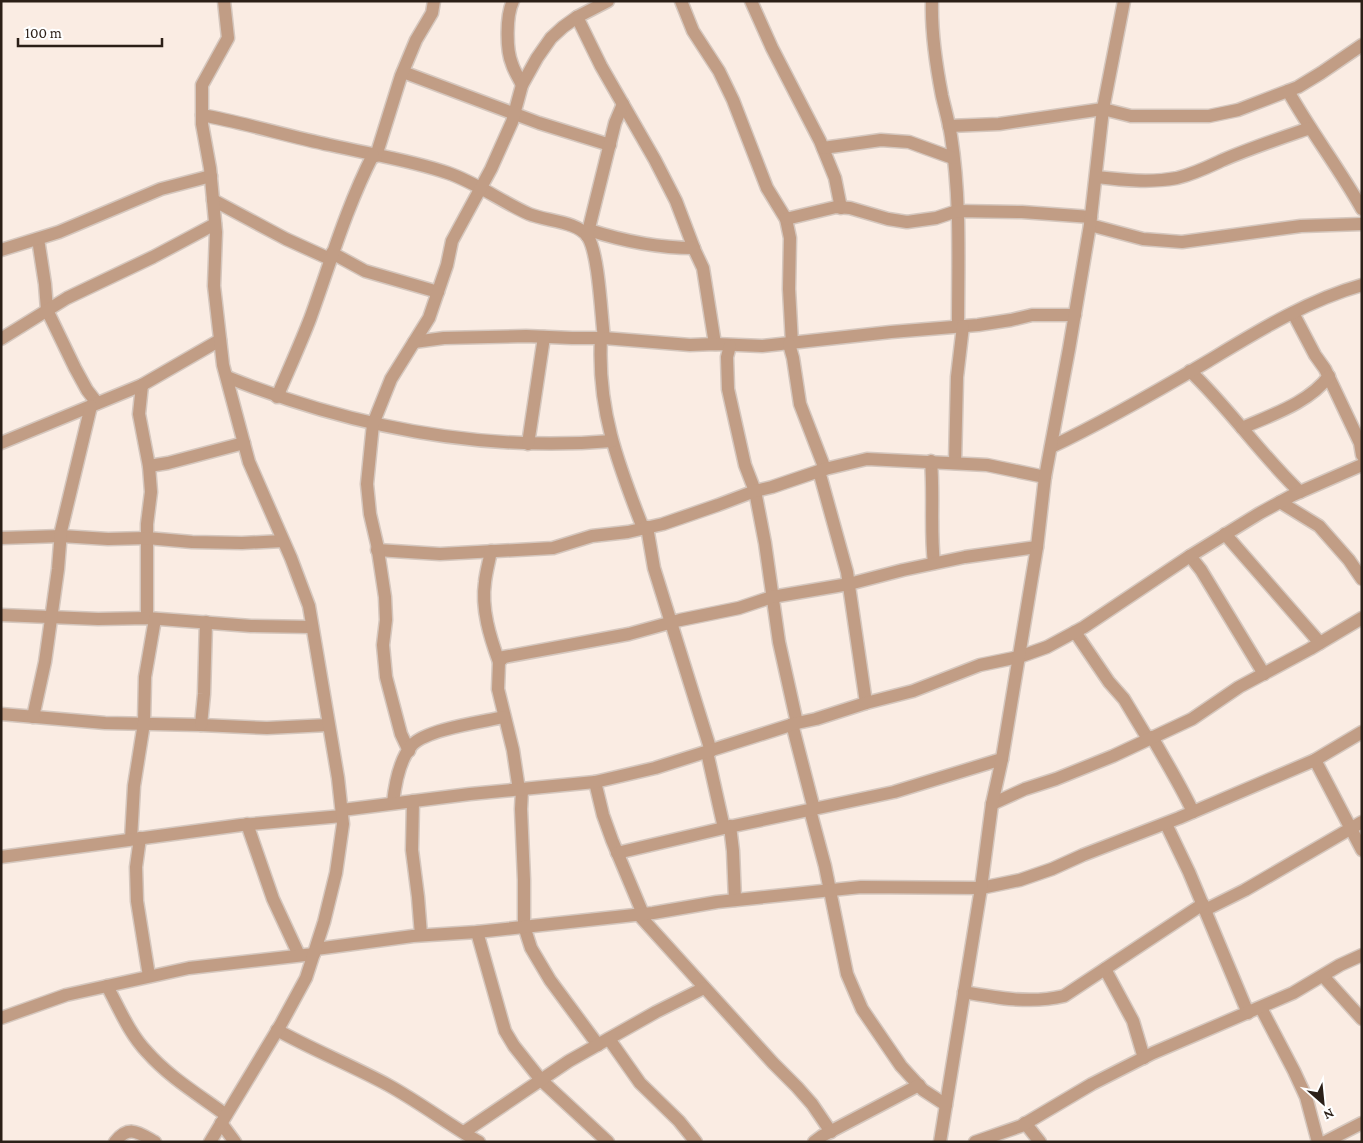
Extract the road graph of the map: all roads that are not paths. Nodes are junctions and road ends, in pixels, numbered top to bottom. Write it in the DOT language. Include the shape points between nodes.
graph roads {
  1 [pos="224,1"];
  2 [pos="434,1"];
  3 [pos="513,1"];
  4 [pos="608,1"];
  5 [pos="681,1"];
  6 [pos="751,1"];
  7 [pos="932,1"];
  8 [pos="1124,1"];
  9 [pos="578,17"];
  10 [pos="1362,44"];
  11 [pos="403,72"];
  12 [pos="522,85"];
  13 [pos="1288,91"];
  14 [pos="623,104"];
  15 [pos="1103,108"];
  16 [pos="514,114"];
  17 [pos="202,115"];
  18 [pos="949,126"];
  19 [pos="1310,128"];
  20 [pos="610,145"];
  21 [pos="823,148"];
  22 [pos="375,155"];
  23 [pos="953,158"];
  24 [pos="211,176"];
  25 [pos="1096,177"];
  26 [pos="481,189"];
  27 [pos="213,200"];
  28 [pos="841,208"];
  29 [pos="1362,209"];
  30 [pos="957,211"];
  31 [pos="786,219"];
  32 [pos="1090,221"];
  33 [pos="216,224"];
  34 [pos="1362,224"];
  35 [pos="588,233"];
  36 [pos="38,238"];
  37 [pos="694,248"];
  38 [pos="1,250"];
  39 [pos="331,256"];
  40 [pos="1362,285"];
  41 [pos="438,292"];
  42 [pos="47,310"];
  43 [pos="1293,313"];
  44 [pos="1075,315"];
  45 [pos="961,326"];
  46 [pos="544,337"];
  47 [pos="602,338"];
  48 [pos="1,340"];
  49 [pos="220,340"];
  50 [pos="414,342"];
  51 [pos="715,344"];
  52 [pos="790,344"];
  53 [pos="730,346"];
  54 [pos="1190,371"];
  55 [pos="1329,376"];
  56 [pos="227,377"];
  57 [pos="142,386"];
  58 [pos="277,397"];
  59 [pos="94,404"];
  60 [pos="373,424"];
  61 [pos="1242,428"];
  62 [pos="612,441"];
  63 [pos="1,443"];
  64 [pos="244,443"];
  65 [pos="528,444"];
  66 [pos="1051,447"];
  67 [pos="1362,455"];
  68 [pos="931,461"];
  69 [pos="955,463"];
  70 [pos="1362,465"];
  71 [pos="149,466"];
  72 [pos="822,470"];
  73 [pos="1045,478"];
  74 [pos="755,491"];
  75 [pos="1300,492"];
  76 [pos="1280,502"];
  77 [pos="645,528"];
  78 [pos="1225,534"];
  79 [pos="61,536"];
  80 [pos="1,538"];
  81 [pos="147,538"];
  82 [pos="284,541"];
  83 [pos="1037,547"];
  84 [pos="378,550"];
  85 [pos="491,551"];
  86 [pos="1190,556"];
  87 [pos="934,564"];
  88 [pos="1362,580"];
  89 [pos="849,584"];
  90 [pos="772,597"];
  91 [pos="1,615"];
  92 [pos="50,617"];
  93 [pos="151,618"];
  94 [pos="1362,618"];
  95 [pos="206,622"];
  96 [pos="672,622"];
  97 [pos="312,627"];
  98 [pos="1075,632"];
  99 [pos="1320,643"];
  100 [pos="1019,657"];
  101 [pos="499,662"];
  102 [pos="1264,674"];
  103 [pos="866,703"];
  104 [pos="1,714"];
  105 [pos="504,717"];
  106 [pos="33,718"];
  107 [pos="144,723"];
  108 [pos="794,723"];
  109 [pos="328,724"];
  110 [pos="201,725"];
  111 [pos="1362,732"];
  112 [pos="1150,738"];
  113 [pos="408,751"];
  114 [pos="709,751"];
  115 [pos="1002,760"];
  116 [pos="1315,760"];
  117 [pos="595,782"];
  118 [pos="520,790"];
  119 [pos="413,801"];
  120 [pos="393,803"];
  121 [pos="992,804"];
  122 [pos="812,810"];
  123 [pos="1193,812"];
  124 [pos="342,813"];
  125 [pos="247,824"];
  126 [pos="1166,824"];
  127 [pos="1356,825"];
  128 [pos="727,827"];
  129 [pos="135,838"];
  130 [pos="1362,850"];
  131 [pos="617,853"];
  132 [pos="1,857"];
  133 [pos="981,888"];
  134 [pos="830,890"];
  135 [pos="736,900"];
  136 [pos="1204,907"];
  137 [pos="641,914"];
  138 [pos="524,926"];
  139 [pos="477,932"];
  140 [pos="421,936"];
  141 [pos="315,951"];
  142 [pos="299,955"];
  143 [pos="1362,955"];
  144 [pos="1105,969"];
  145 [pos="149,976"];
  146 [pos="1323,976"];
  147 [pos="107,986"];
  148 [pos="704,988"];
  149 [pos="964,992"];
  150 [pos="1261,1008"];
  151 [pos="1248,1013"];
  152 [pos="1,1018"];
  153 [pos="1362,1020"];
  154 [pos="277,1030"];
  155 [pos="603,1042"];
  156 [pos="1144,1058"];
  157 [pos="541,1080"];
  158 [pos="919,1085"];
  159 [pos="946,1104"];
  160 [pos="223,1119"];
  161 [pos="1025,1123"];
  162 [pos="1362,1123"];
  163 [pos="463,1136"];
  164 [pos="824,1137"];
  165 [pos="116,1142"];
  166 [pos="155,1142"];
  167 [pos="210,1142"];
  168 [pos="235,1142"];
  169 [pos="479,1142"];
  170 [pos="608,1142"];
  171 [pos="696,1142"];
  172 [pos="940,1142"];
  173 [pos="975,1142"];
  174 [pos="1040,1142"];
  175 [pos="1318,1142"];
  176 [pos="1324,1142"];
  1 -- 17 [label="street" via="228,38 202,85"];
  2 -- 11 [label="street" via="432,13"];
  3 -- 12 [label="street" via="508,24 508,48"];
  4 -- 9 [label="street"];
  5 -- 31 [label="street" via="693,31 719,71 767,188"];
  6 -- 21 [label="street"];
  7 -- 18 [label="street" via="934,43"];
  8 -- 15 [label="street"];
  9 -- 12 [label="street" via="552,38"];
  9 -- 14 [label="street"];
  10 -- 13 [label="street"];
  11 -- 16 [label="street"];
  11 -- 22 [label="street"];
  12 -- 16 [label="street"];
  13 -- 15 [label="street" via="1238,110 1209,116 1131,116"];
  13 -- 19 [label="street"];
  14 -- 20 [label="street"];
  14 -- 37 [label="street" via="676,201"];
  15 -- 18 [label="street" via="999,124"];
  15 -- 25 [label="street"];
  16 -- 20 [label="street"];
  16 -- 26 [label="street"];
  17 -- 22 [label="street"];
  17 -- 24 [label="street"];
  18 -- 23 [label="street"];
  19 -- 25 [label="street" via="1224,160 1202,172 1176,178 1134,181"];
  19 -- 29 [label="street"];
  20 -- 35 [label="street"];
  21 -- 23 [label="street" via="881,140 909,142"];
  21 -- 28 [label="street" via="836,178"];
  22 -- 26 [label="street" via="444,172"];
  22 -- 39 [label="street" via="357,187"];
  23 -- 30 [label="street"];
  24 -- 27 [label="street"];
  24 -- 36 [label="street" via="162,188"];
  25 -- 32 [label="street"];
  26 -- 35 [label="street" via="531,215"];
  26 -- 41 [label="street" via="452,241"];
  27 -- 33 [label="street"];
  27 -- 39 [label="street" via="286,240"];
  28 -- 30 [label="street" via="908,222"];
  28 -- 31 [label="street" via="818,210"];
  30 -- 32 [label="street" via="1022,212"];
  30 -- 45 [label="street"];
  31 -- 52 [label="street" via="790,238"];
  32 -- 34 [label="street" via="1143,239 1182,242 1301,226"];
  32 -- 44 [label="street"];
  33 -- 42 [label="street"];
  33 -- 49 [label="street" via="214,286"];
  35 -- 37 [label="street" via="669,248"];
  35 -- 47 [label="street" via="596,264"];
  36 -- 38 [label="street"];
  36 -- 42 [label="street"];
  37 -- 51 [label="street" via="703,268"];
  39 -- 41 [label="street" via="365,271"];
  39 -- 58 [label="street" via="307,326"];
  40 -- 43 [label="street"];
  41 -- 50 [label="street" via="429,318"];
  42 -- 48 [label="street"];
  42 -- 59 [label="street"];
  43 -- 54 [label="street"];
  43 -- 55 [label="street"];
  44 -- 45 [label="street" via="1032,315"];
  44 -- 66 [label="street"];
  45 -- 52 [label="street"];
  45 -- 69 [label="street"];
  46 -- 47 [label="street"];
  46 -- 50 [label="street" via="444,338"];
  46 -- 65 [label="street"];
  47 -- 51 [label="street"];
  47 -- 62 [label="street" via="602,386"];
  49 -- 56 [label="street"];
  49 -- 57 [label="street"];
  50 -- 60 [label="street" via="391,378"];
  51 -- 53 [label="street"];
  52 -- 53 [label="street"];
  52 -- 72 [label="street" via="800,404"];
  53 -- 74 [label="street" via="728,389 745,465"];
  54 -- 61 [label="street"];
  54 -- 66 [label="street" via="1112,418"];
  55 -- 61 [label="street" via="1306,397"];
  55 -- 67 [label="street" via="1360,443"];
  56 -- 58 [label="street"];
  56 -- 64 [label="street"];
  57 -- 59 [label="street"];
  57 -- 71 [label="street" via="140,414"];
  58 -- 60 [label="street"];
  59 -- 63 [label="street"];
  59 -- 79 [label="street"];
  60 -- 65 [label="street" via="451,437"];
  60 -- 84 [label="street" via="366,484"];
  61 -- 75 [label="street"];
  62 -- 65 [label="street"];
  62 -- 77 [label="street" via="625,484"];
  64 -- 71 [label="street"];
  64 -- 82 [label="street" via="249,462"];
  66 -- 73 [label="street"];
  68 -- 69 [label="street"];
  68 -- 72 [label="street" via="867,459"];
  68 -- 87 [label="street"];
  69 -- 73 [label="street" via="988,465"];
  70 -- 75 [label="street"];
  71 -- 81 [label="street" via="151,492"];
  72 -- 74 [label="street"];
  72 -- 89 [label="street"];
  73 -- 83 [label="street"];
  74 -- 77 [label="street"];
  74 -- 90 [label="street"];
  75 -- 76 [label="street"];
  76 -- 78 [label="street"];
  76 -- 88 [label="street" via="1319,526"];
  77 -- 85 [label="street" via="592,536 553,548"];
  77 -- 96 [label="street"];
  78 -- 86 [label="street"];
  78 -- 99 [label="street"];
  79 -- 80 [label="street"];
  79 -- 81 [label="street"];
  79 -- 92 [label="street"];
  81 -- 82 [label="street" via="192,542"];
  81 -- 93 [label="street"];
  82 -- 97 [label="street" via="309,606"];
  83 -- 87 [label="street"];
  83 -- 100 [label="street"];
  84 -- 85 [label="street" via="440,554"];
  84 -- 113 [label="street" via="385,597 383,645 386,677"];
  85 -- 101 [label="street" via="484,595 490,639"];
  86 -- 98 [label="street"];
  86 -- 102 [label="street"];
  87 -- 89 [label="street"];
  89 -- 90 [label="street"];
  89 -- 103 [label="street"];
  90 -- 96 [label="street" via="739,608"];
  90 -- 108 [label="street"];
  91 -- 92 [label="street"];
  92 -- 93 [label="street"];
  92 -- 106 [label="street" via="45,662"];
  93 -- 95 [label="street"];
  93 -- 107 [label="street"];
  94 -- 99 [label="street"];
  95 -- 97 [label="street"];
  95 -- 110 [label="street"];
  96 -- 101 [label="street" via="581,644 515,654"];
  96 -- 114 [label="street"];
  97 -- 109 [label="street"];
  98 -- 100 [label="street"];
  98 -- 112 [label="street"];
  99 -- 102 [label="street"];
  100 -- 103 [label="street" via="980,665 913,691"];
  100 -- 115 [label="street"];
  101 -- 105 [label="street" via="498,689"];
  102 -- 112 [label="street" via="1192,719"];
  103 -- 108 [label="street"];
  104 -- 106 [label="street"];
  105 -- 113 [label="street" via="435,733 421,738"];
  105 -- 118 [label="street"];
  106 -- 107 [label="street"];
  107 -- 110 [label="street"];
  107 -- 129 [label="street" via="134,786"];
  108 -- 114 [label="street"];
  108 -- 122 [label="street"];
  109 -- 110 [label="street" via="267,728"];
  109 -- 124 [label="street"];
  111 -- 116 [label="street"];
  112 -- 121 [label="street"];
  112 -- 123 [label="street" via="1180,784"];
  113 -- 120 [label="street" via="395,784"];
  114 -- 117 [label="street"];
  114 -- 128 [label="street"];
  115 -- 121 [label="street"];
  115 -- 122 [label="street" via="894,792"];
  116 -- 123 [label="street"];
  116 -- 127 [label="street"];
  117 -- 118 [label="street"];
  117 -- 131 [label="street"];
  118 -- 119 [label="street"];
  118 -- 138 [label="street"];
  119 -- 120 [label="street"];
  119 -- 140 [label="street" via="412,850"];
  120 -- 124 [label="street"];
  121 -- 133 [label="street"];
  122 -- 128 [label="street"];
  122 -- 134 [label="street"];
  123 -- 126 [label="street"];
  124 -- 125 [label="street"];
  124 -- 141 [label="street" via="344,824 336,873"];
  125 -- 129 [label="street"];
  125 -- 142 [label="street" via="273,900"];
  126 -- 133 [label="street" via="1044,872"];
  126 -- 136 [label="street"];
  127 -- 130 [label="street"];
  127 -- 136 [label="street" via="1245,890"];
  128 -- 131 [label="street"];
  128 -- 135 [label="street" via="733,851"];
  129 -- 132 [label="street"];
  129 -- 145 [label="street" via="137,901"];
  131 -- 137 [label="street"];
  133 -- 134 [label="street" via="861,887"];
  133 -- 149 [label="street"];
  134 -- 135 [label="street"];
  134 -- 158 [label="street" via="847,974 862,1009 901,1066"];
  135 -- 137 [label="street"];
  136 -- 144 [label="street"];
  136 -- 151 [label="street"];
  137 -- 138 [label="street"];
  137 -- 148 [label="street"];
  138 -- 139 [label="street"];
  138 -- 155 [label="street" via="531,948 550,980"];
  139 -- 140 [label="street"];
  139 -- 157 [label="street" via="504,1031"];
  140 -- 141 [label="street"];
  141 -- 142 [label="street"];
  141 -- 154 [label="street" via="306,978"];
  142 -- 145 [label="street"];
  143 -- 146 [label="street"];
  144 -- 149 [label="street" via="1064,996 1046,1000 995,998"];
  144 -- 156 [label="street" via="1133,1021"];
  145 -- 147 [label="street"];
  146 -- 150 [label="street"];
  146 -- 153 [label="street"];
  147 -- 152 [label="street" via="66,995"];
  147 -- 160 [label="street" via="131,1031 147,1052"];
  148 -- 155 [label="street"];
  148 -- 164 [label="street" via="812,1104"];
  149 -- 159 [label="street"];
  150 -- 151 [label="street"];
  150 -- 175 [label="street" via="1306,1097"];
  151 -- 156 [label="street"];
  154 -- 160 [label="street"];
  154 -- 163 [label="street" via="390,1086"];
  155 -- 157 [label="street"];
  155 -- 171 [label="street" via="679,1120"];
  156 -- 161 [label="street"];
  157 -- 163 [label="street"];
  157 -- 170 [label="street"];
  158 -- 159 [label="street"];
  158 -- 164 [label="street"];
  159 -- 172 [label="street"];
  160 -- 167 [label="street"];
  160 -- 168 [label="street"];
  161 -- 173 [label="street"];
  161 -- 174 [label="street"];
  162 -- 176 [label="street"];
  163 -- 169 [label="street"];
  165 -- 166 [label="street" via="129,1131 136,1131"];
}
